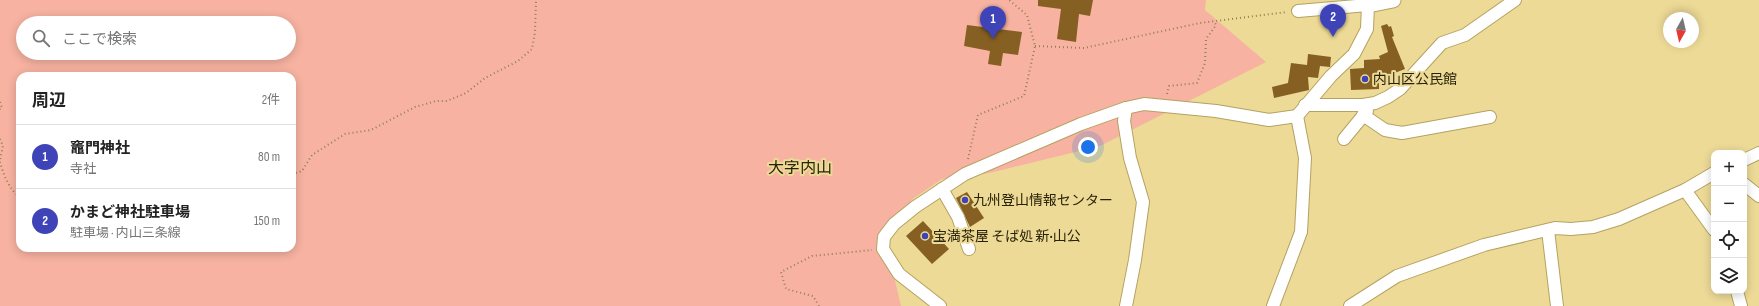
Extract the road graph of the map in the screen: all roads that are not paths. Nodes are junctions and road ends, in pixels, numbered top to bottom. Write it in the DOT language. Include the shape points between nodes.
graph roads {
  1 [pos="1515,0"];
  2 [pos="1379,1"];
  3 [pos="1298,11"];
  4 [pos="1375,103"];
  5 [pos="1305,105"];
  6 [pos="1126,108"];
  7 [pos="1363,115"];
  8 [pos="1297,116"];
  9 [pos="1490,117"];
  10 [pos="1344,139"];
  11 [pos="1759,153"];
  12 [pos="1747,159"];
  13 [pos="1711,175"];
  14 [pos="1746,186"];
  15 [pos="942,189"];
  16 [pos="1685,190"];
  17 [pos="1759,196"];
  18 [pos="1711,226"];
  19 [pos="1548,230"];
  20 [pos="969,249"];
  21 [pos="1738,294"];
  22 [pos="940,306"];
  23 [pos="1126,306"];
  24 [pos="1273,306"];
  25 [pos="1350,306"];
  26 [pos="1557,306"];
  27 [pos="1741,306"];
  1 -- 4 [label="street" via="1465,35 1442,43 1400,90"];
  2 -- 3 [label="street"];
  2 -- 5 [label="street" via="1354,54"];
  4 -- 5 [label="street"];
  4 -- 7 [label="street"];
  5 -- 8 [label="street"];
  6 -- 8 [label="street" via="1144,104 1164,105 1269,120"];
  6 -- 15 [label="street" via="1034,143 965,174"];
  6 -- 23 [label="street" via="1124,121 1130,158 1143,202"];
  7 -- 9 [label="street" via="1386,130 1402,133"];
  7 -- 10 [label="street"];
  8 -- 24 [label="street" via="1305,158 1301,232"];
  11 -- 12 [label="street"];
  13 -- 16 [label="street"];
  14 -- 17 [label="street"];
  15 -- 20 [label="street" via="958,217"];
  15 -- 22 [label="street" via="894,224 884,237 883,249 899,274"];
  16 -- 18 [label="street"];
  16 -- 19 [label="street" via="1619,219 1593,227"];
  19 -- 25 [label="street" via="1484,245 1397,276"];
  19 -- 26 [label="street"];
  21 -- 27 [label="street"];
}
